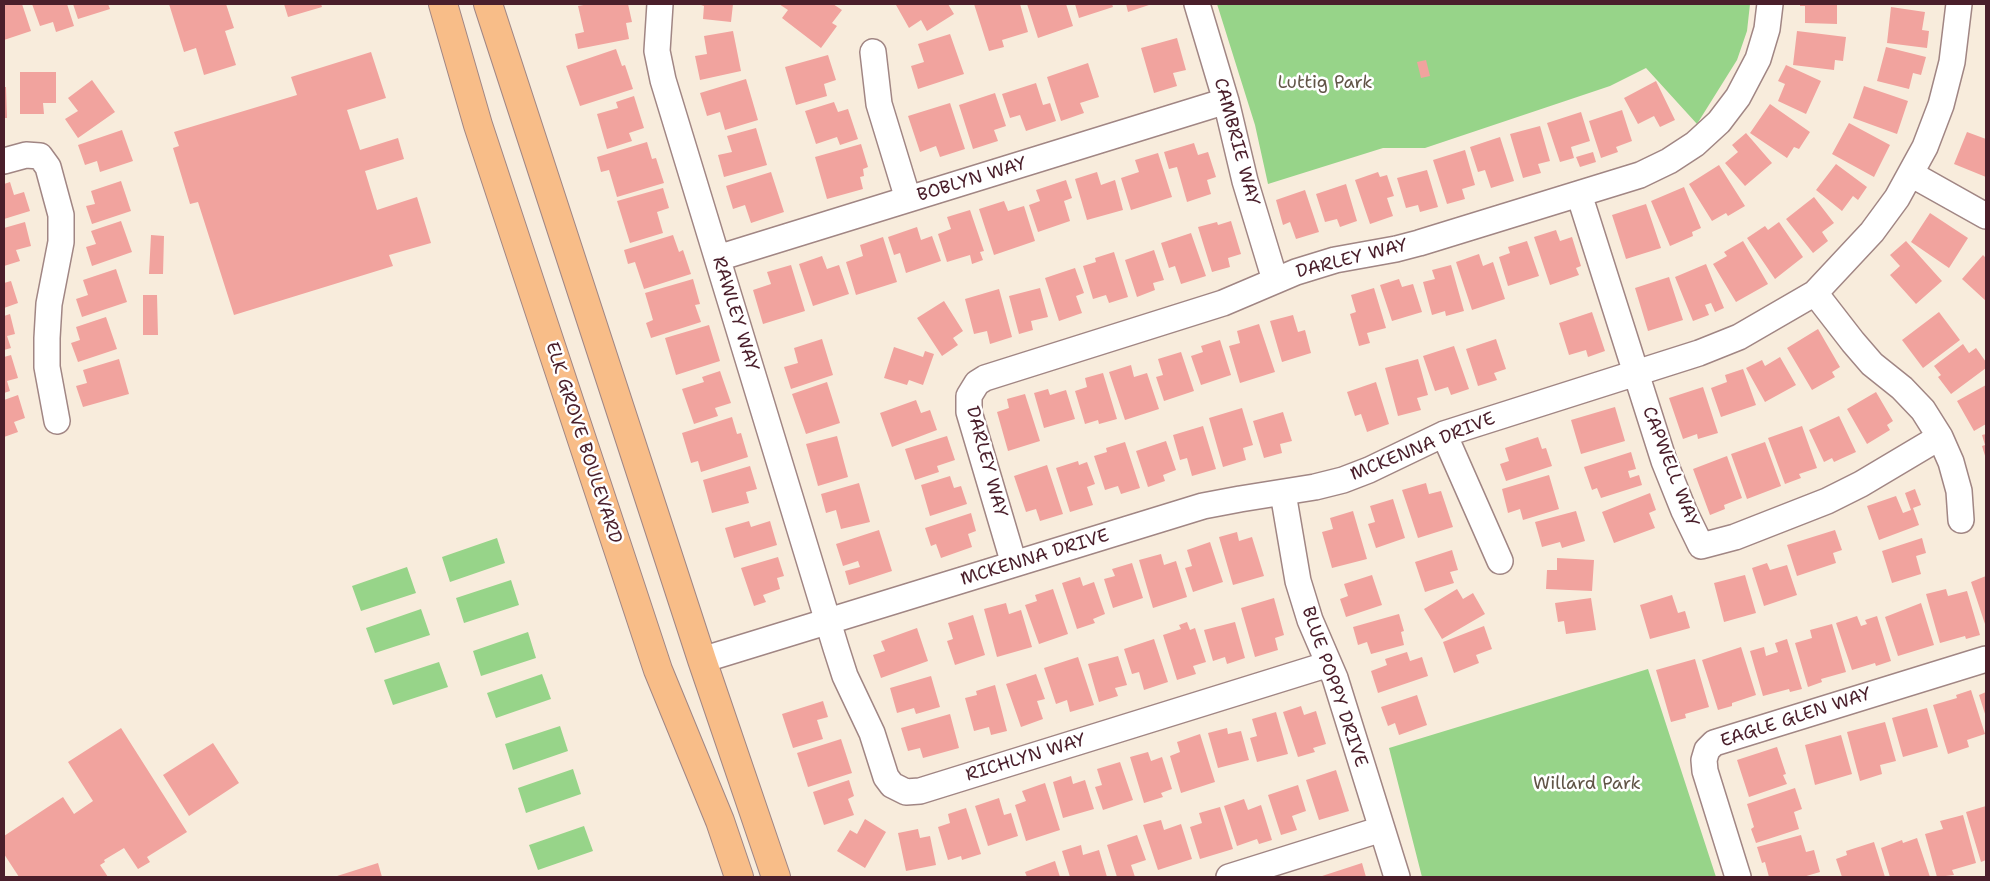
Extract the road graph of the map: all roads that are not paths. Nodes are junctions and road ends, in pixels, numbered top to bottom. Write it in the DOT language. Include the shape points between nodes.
graph roads {
  1 [pos="443,4"];
  2 [pos="488,4"];
  3 [pos="660,4"];
  4 [pos="1197,4"];
  5 [pos="1770,4"];
  6 [pos="1959,4"];
  7 [pos="873,52"];
  8 [pos="1226,101"];
  9 [pos="4,161"];
  10 [pos="1911,174"];
  11 [pos="1580,194"];
  12 [pos="908,199"];
  13 [pos="1986,216"];
  14 [pos="718,258"];
  15 [pos="1276,280"];
  16 [pos="1815,293"];
  17 [pos="1637,373"];
  18 [pos="57,421"];
  19 [pos="1444,434"];
  20 [pos="1940,437"];
  21 [pos="1283,493"];
  22 [pos="1961,520"];
  23 [pos="1500,561"];
  24 [pos="1014,564"];
  25 [pos="828,622"];
  26 [pos="1986,659"];
  27 [pos="702,660"];
  28 [pos="1329,664"];
  29 [pos="1382,829"];
  30 [pos="739,877"];
  31 [pos="776,877"];
  32 [pos="1229,877"];
  33 [pos="1397,877"];
  34 [pos="1738,877"];
  1 -- 30 [label="main road, ELK GROVE BOULEVARD" via="478,125 658,670 720,821"];
  2 -- 27 [label="main road"];
  3 -- 14 [label="street, RAWLEY WAY" via="657,51 663,80"];
  4 -- 8 [label="street, CAMBRIE WAY"];
  5 -- 11 [label="street, DARLEY WAY" via="1758,59 1738,97 1719,122 1695,144 1669,161 1640,175"];
  6 -- 10 [label="street, MCKENNA DRIVE" via="1952,62 1941,105"];
  7 -- 12 [label="street" via="879,104"];
  8 -- 12 [label="street, BOBLYN WAY"];
  8 -- 15 [label="street, CAMBRIE WAY" via="1245,181"];
  9 -- 18 [label="street" via="26,155 40,156 48,167 61,215 61,242 49,304 47,338 47,367"];
  10 -- 13 [label="street"];
  10 -- 16 [label="street, MCKENNA DRIVE" via="1872,232"];
  11 -- 15 [label="street, DARLEY WAY" via="1420,243 1335,260"];
  11 -- 17 [label="street, CAPWELL WAY"];
  12 -- 14 [label="street, BOBLYN WAY"];
  14 -- 25 [label="street, RAWLEY WAY"];
  15 -- 24 [label="street, DARLEY WAY" via="1223,303 977,382 969,396 969,412"];
  16 -- 17 [label="street, MCKENNA DRIVE" via="1739,337 1699,354"];
  16 -- 20 [label="street" via="1872,364 1902,388 1922,410"];
  17 -- 19 [label="street, MCKENNA DRIVE"];
  17 -- 20 [label="street, CAPWELL WAY" via="1664,461 1701,546 1735,537 1827,501"];
  19 -- 21 [label="street, MCKENNA DRIVE" via="1369,470"];
  19 -- 23 [label="street"];
  20 -- 22 [label="street" via="1959,491"];
  21 -- 24 [label="street, MCKENNA DRIVE" via="1203,506"];
  21 -- 28 [label="street, BLUE POPPY DRIVE" via="1298,581"];
  24 -- 25 [label="street, MCKENNA DRIVE"];
  25 -- 27 [label="street, MCKENNA DRIVE"];
  25 -- 28 [label="street, RICHLYN WAY" via="845,676 872,733 886,777 892,786 906,792 920,791"];
  26 -- 34 [label="street, EAGLE GLEN WAY" via="1714,744 1707,750 1705,771"];
  27 -- 31 [label="main road"];
  28 -- 29 [label="street, BLUE POPPY DRIVE"];
  29 -- 32 [label="street"];
  29 -- 33 [label="street, BLUE POPPY DRIVE"];
}
